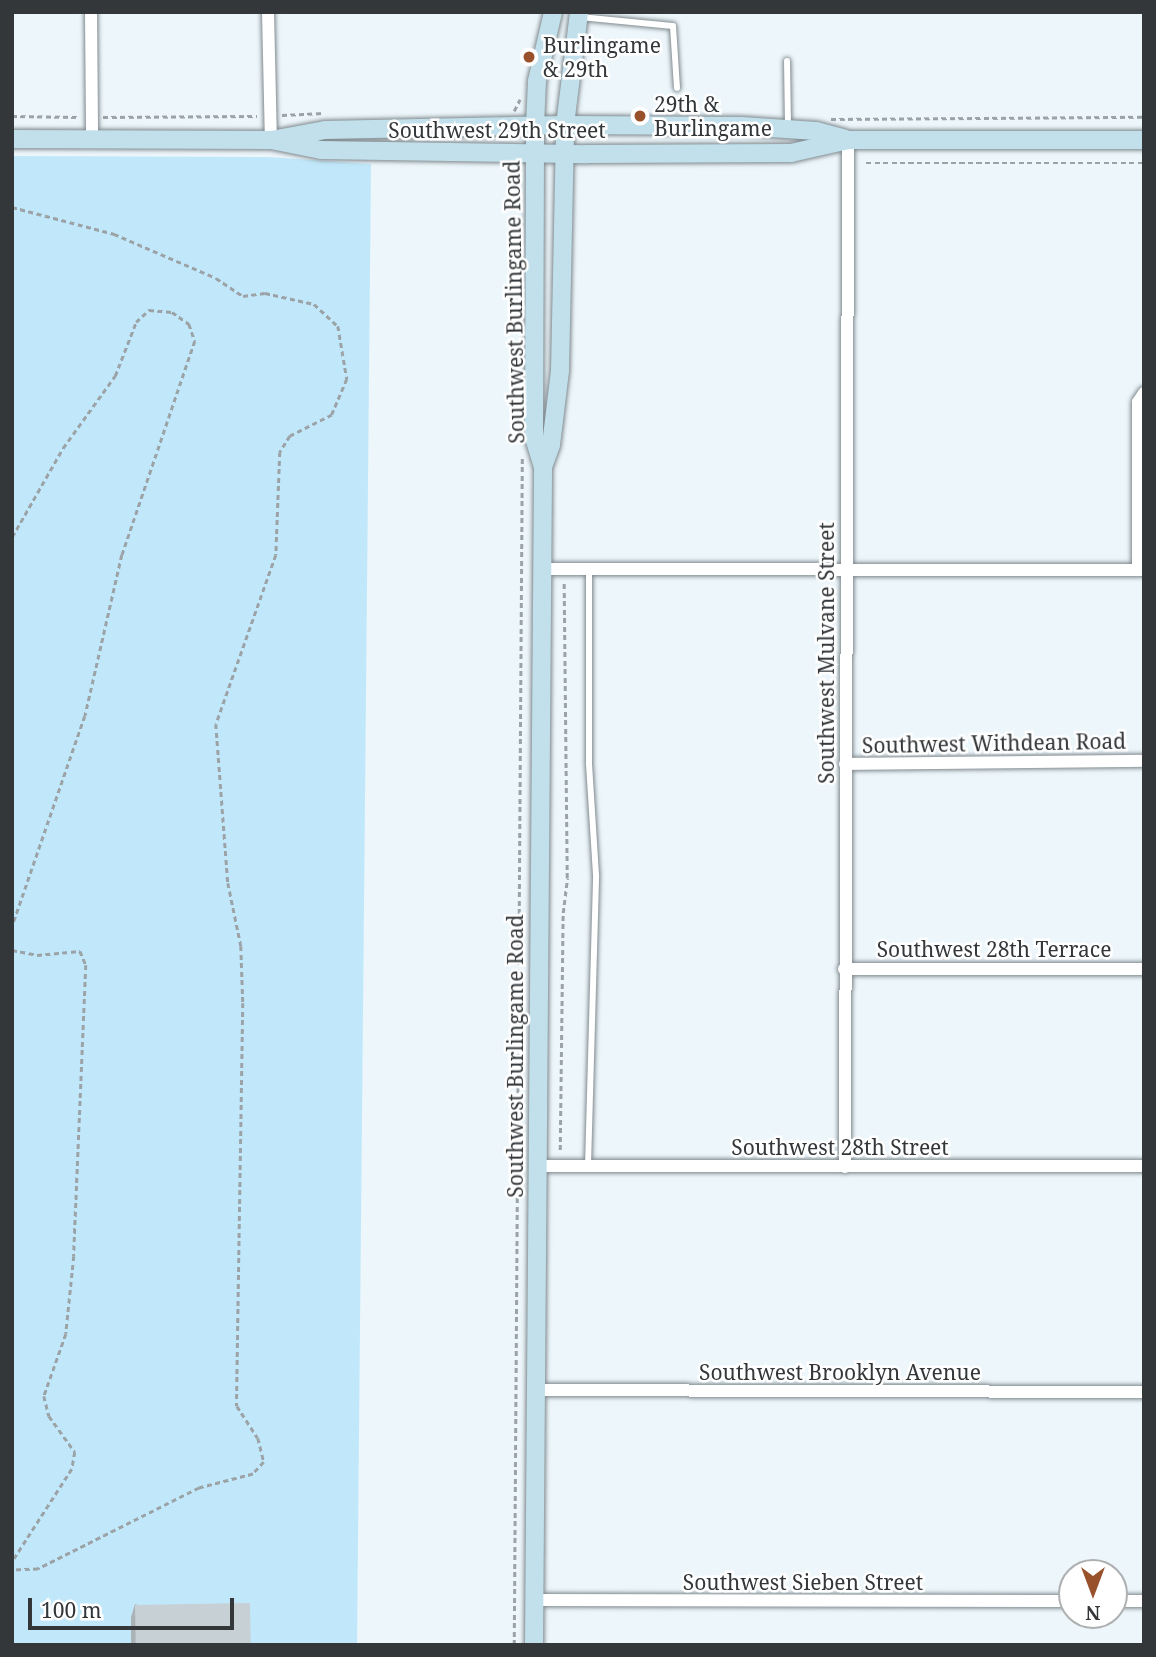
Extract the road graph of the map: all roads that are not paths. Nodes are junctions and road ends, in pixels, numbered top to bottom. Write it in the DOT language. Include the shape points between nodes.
graph roads {
  1 [pos="91,12"];
  2 [pos="268,12"];
  3 [pos="553,12"];
  4 [pos="579,14"];
  5 [pos="787,61"];
  6 [pos="677,88"];
  7 [pos="565,125"];
  8 [pos="534,126"];
  9 [pos="788,129"];
  10 [pos="12,139"];
  11 [pos="92,139"];
  12 [pos="271,140"];
  13 [pos="848,140"];
  14 [pos="1144,140"];
  15 [pos="536,153"];
  16 [pos="563,153"];
  17 [pos="1144,393"];
  18 [pos="543,467"];
  19 [pos="541,569"];
  20 [pos="589,569"];
  21 [pos="845,569"];
  22 [pos="1141,570"];
  23 [pos="1144,761"];
  24 [pos="845,764"];
  25 [pos="844,969"];
  26 [pos="1144,969"];
  27 [pos="537,1166"];
  28 [pos="588,1166"];
  29 [pos="1144,1166"];
  30 [pos="845,1167"];
  31 [pos="536,1390"];
  32 [pos="1144,1392"];
  33 [pos="534,1600"];
  34 [pos="1058,1601"];
  35 [pos="534,1645"];
  1 -- 11 [label="street"];
  2 -- 12 [label="street"];
  3 -- 8 [label="main road, Southwest Burlingame Road" via="537,81"];
  4 -- 6 [label="lane" via="673,26"];
  4 -- 7 [label="main road, Southwest Burlingame Road"];
  5 -- 9 [label="lane"];
  7 -- 8 [label="main road, Southwest 29th Street"];
  7 -- 9 [label="main road, Southwest 29th Street"];
  7 -- 16 [label="main road, Southwest Burlingame Road"];
  8 -- 12 [label="main road, Southwest 29th Street" via="325,130"];
  8 -- 15 [label="main road, Southwest Burlingame Road"];
  9 -- 13 [label="main road, Southwest 29th Street"];
  10 -- 11 [label="main road, Southwest 29th Street"];
  11 -- 12 [label="main road, Southwest 29th Street"];
  12 -- 15 [label="main road, Southwest 29th Street" via="321,150"];
  13 -- 14 [label="main road, Southwest 29th Street"];
  13 -- 16 [label="main road, Southwest 29th Street" via="791,153"];
  13 -- 21 [label="street, Southwest Mulvane Street"];
  15 -- 16 [label="main road, Southwest 29th Street"];
  15 -- 18 [label="main road, Southwest Burlingame Road" via="534,438"];
  16 -- 18 [label="main road, Southwest Burlingame Road" via="562,344 551,445"];
  17 -- 22 [label="street" via="1138,402"];
  18 -- 19 [label="main road, Southwest Burlingame Road"];
  19 -- 20 [label="street"];
  19 -- 27 [label="main road, Southwest Burlingame Road"];
  20 -- 21 [label="street"];
  20 -- 28 [label="lane" via="589,764 596,874"];
  21 -- 22 [label="street"];
  21 -- 24 [label="street, Southwest Mulvane Street"];
  23 -- 24 [label="street, Southwest Withdean Road"];
  24 -- 25 [label="street, Southwest Mulvane Street"];
  25 -- 26 [label="street, Southwest 28th Terrace"];
  25 -- 30 [label="street, Southwest Mulvane Street"];
  27 -- 28 [label="street, Southwest 28th Street"];
  27 -- 31 [label="main road, Southwest Burlingame Road"];
  28 -- 30 [label="street, Southwest 28th Street"];
  29 -- 30 [label="street, Southwest 28th Street"];
  31 -- 32 [label="street, Southwest Brooklyn Avenue"];
  31 -- 33 [label="main road, Southwest Burlingame Road"];
  33 -- 34 [label="street, Southwest Sieben Street"];
  33 -- 35 [label="main road, Southwest Burlingame Road"];
}
